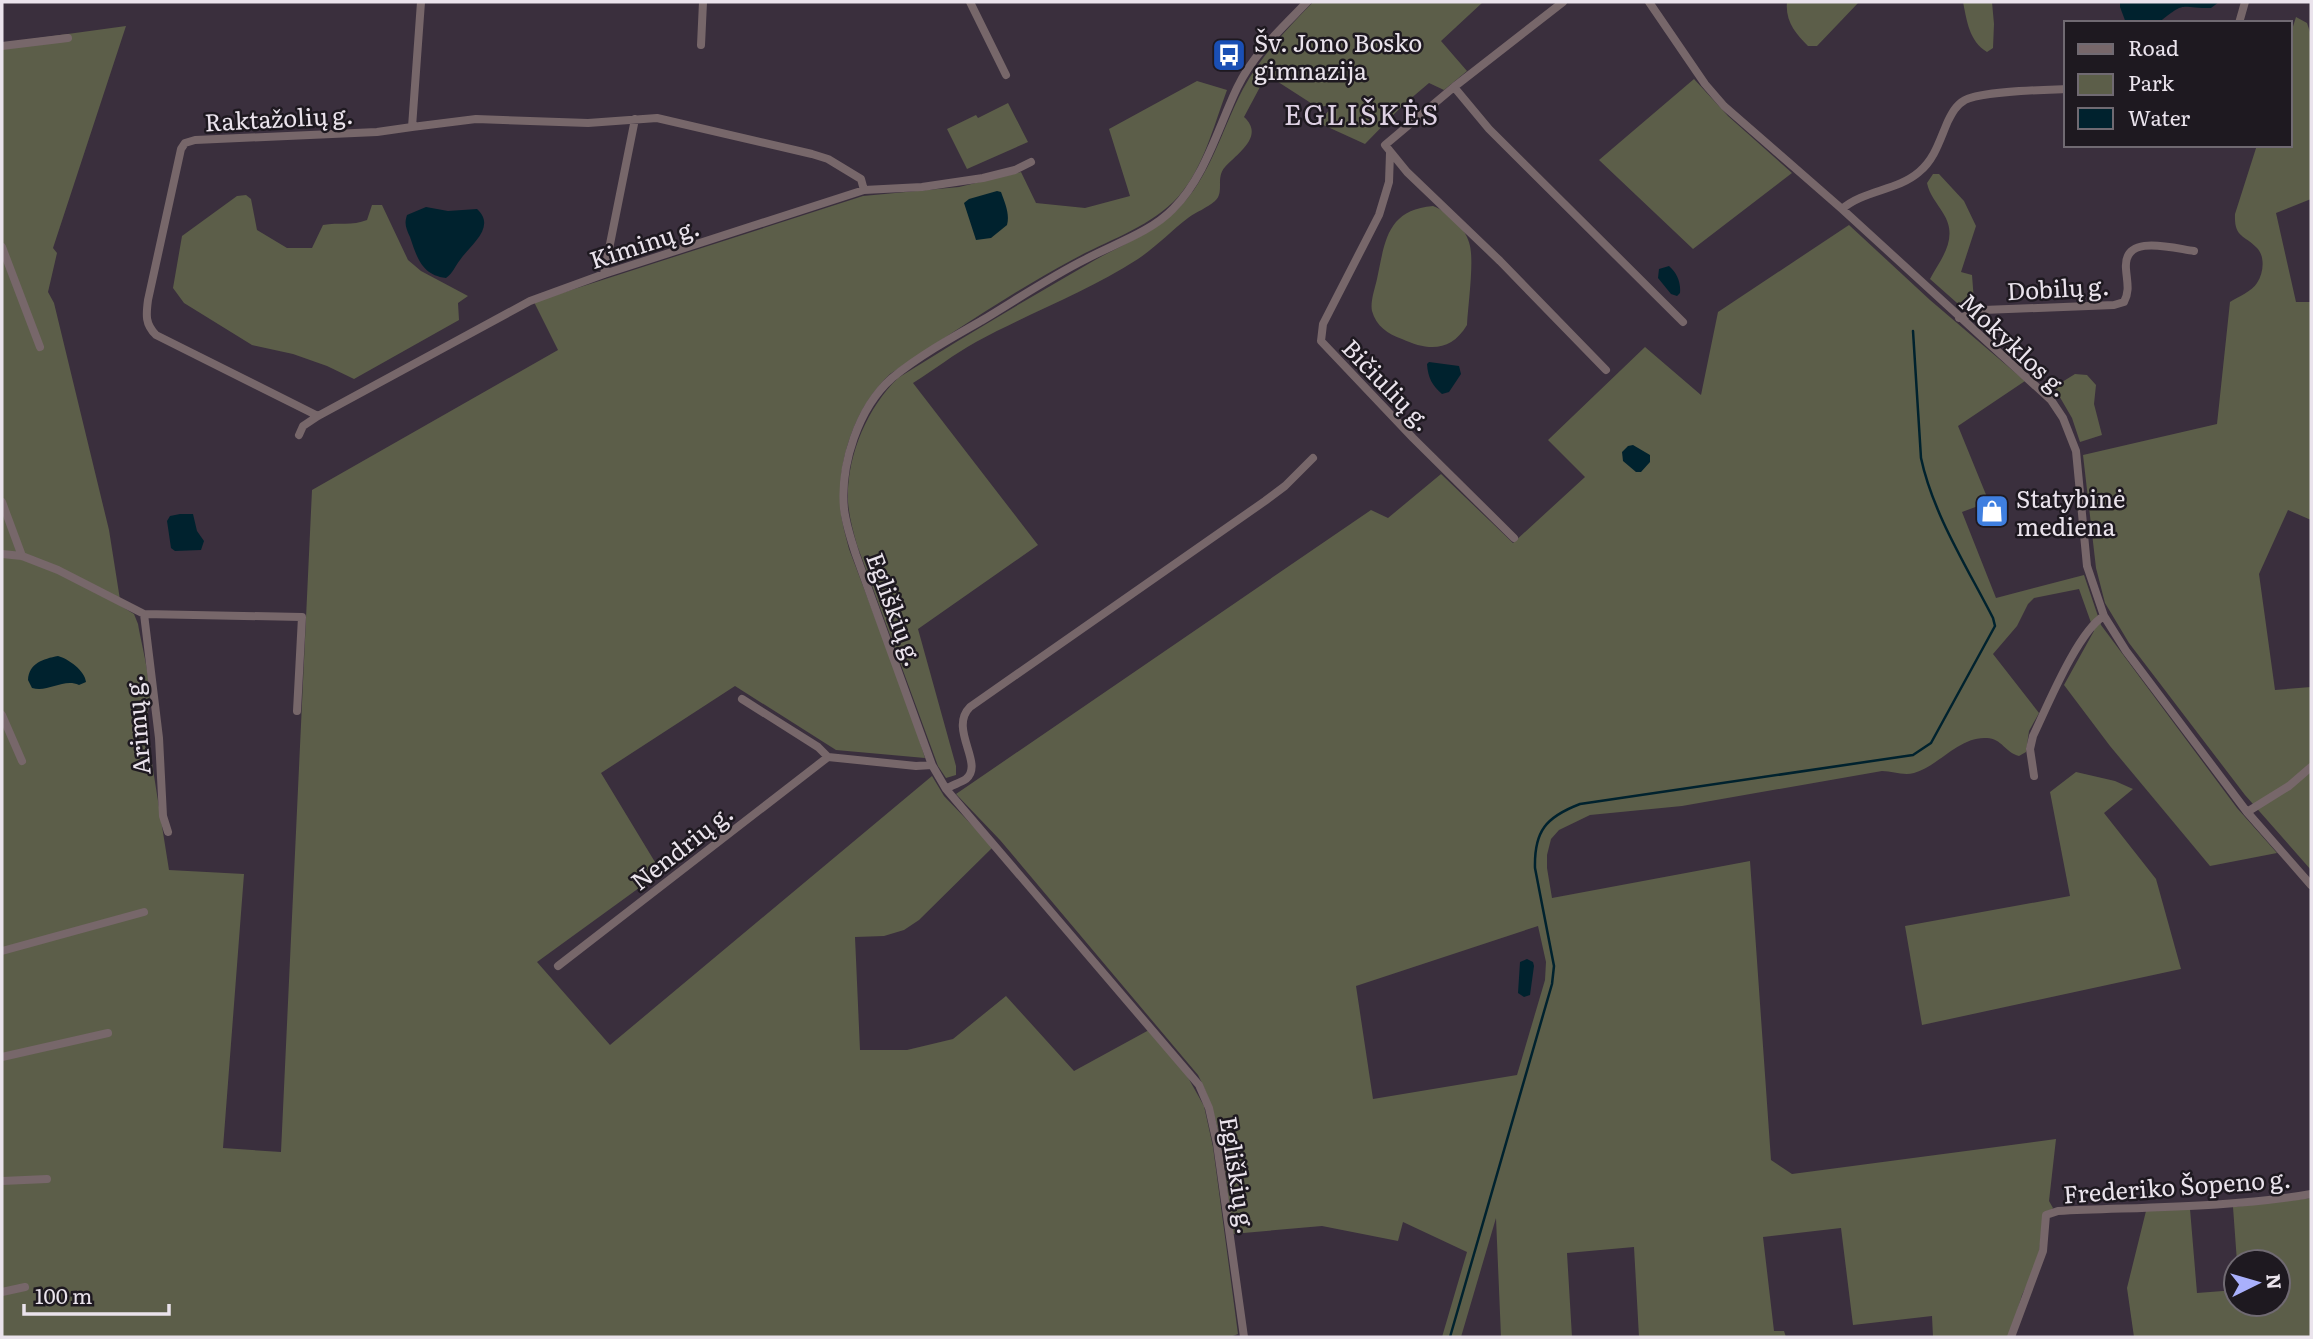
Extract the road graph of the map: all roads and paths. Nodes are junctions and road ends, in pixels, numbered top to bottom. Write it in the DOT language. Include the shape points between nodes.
graph roads {
  1 [pos="421,2"];
  2 [pos="703,2"];
  3 [pos="970,2"];
  4 [pos="1307,2"];
  5 [pos="1563,2"];
  6 [pos="1649,2"];
  7 [pos="2245,2"];
  8 [pos="2240,21"];
  9 [pos="68,38"];
  10 [pos="2,46"];
  11 [pos="701,46"];
  12 [pos="1006,75"];
  13 [pos="1454,87"];
  14 [pos="2064,89"];
  15 [pos="635,119"];
  16 [pos="412,127"];
  17 [pos="1387,149"];
  18 [pos="1031,162"];
  19 [pos="864,190"];
  20 [pos="1842,209"];
  21 [pos="2,247"];
  22 [pos="2194,251"];
  23 [pos="604,274"];
  24 [pos="1959,318"];
  25 [pos="1683,322"];
  26 [pos="40,347"];
  27 [pos="1606,370"];
  28 [pos="318,416"];
  29 [pos="299,435"];
  30 [pos="1313,458"];
  31 [pos="2,502"];
  32 [pos="1514,538"];
  33 [pos="2,554"];
  34 [pos="22,556"];
  35 [pos="144,614"];
  36 [pos="2104,615"];
  37 [pos="742,699"];
  38 [pos="297,711"];
  39 [pos="2,715"];
  40 [pos="828,757"];
  41 [pos="22,761"];
  42 [pos="932,765"];
  43 [pos="2311,767"];
  44 [pos="2034,776"];
  45 [pos="946,789"];
  46 [pos="2247,812"];
  47 [pos="168,832"];
  48 [pos="2311,884"];
  49 [pos="144,912"];
  50 [pos="2,951"];
  51 [pos="558,966"];
  52 [pos="108,1033"];
  53 [pos="2,1057"];
  54 [pos="47,1179"];
  55 [pos="2,1181"];
  56 [pos="2311,1194"];
  57 [pos="25,1287"];
  58 [pos="2,1292"];
  59 [pos="1244,1337"];
  60 [pos="2011,1337"];
  1 -- 16 [label="street"];
  2 -- 11 [label="street"];
  3 -- 12 [label="street"];
  4 -- 42 [label="street, Egliškių g." via="1252,64 1192,185 1171,212 940,345 890,380 857,429 844,487 844,510"];
  5 -- 13 [label="street"];
  6 -- 20 [label="street, Mokyklos g." via="1724,106"];
  7 -- 8 [label="street"];
  9 -- 10 [label="street"];
  13 -- 17 [label="street"];
  13 -- 25 [label="street" via="1489,129"];
  14 -- 20 [label="street" via="1964,101 1950,116 1922,171"];
  15 -- 16 [label="street" via="588,123 476,119"];
  15 -- 19 [label="street" via="657,118 812,154 861,179"];
  15 -- 23 [label="street"];
  16 -- 28 [label="street, Raktažolių g." via="184,143 148,300 148,328"];
  17 -- 27 [label="street"];
  17 -- 32 [label="street, Bičiulių g." via="1389,182 1379,215 1323,324 1321,341"];
  18 -- 19 [label="street, Kiminų g." via="983,177"];
  19 -- 23 [label="street, Kiminų g."];
  20 -- 24 [label="street, Mokyklos g."];
  21 -- 26 [label="street"];
  22 -- 24 [label="street, Dobilų g." via="2145,245 2135,248 2125,261 2129,294 2114,305 1983,310"];
  23 -- 28 [label="street, Kiminų g." via="530,301"];
  24 -- 36 [label="street, Mokyklos g." via="2035,384 2063,418 2076,450 2087,566"];
  28 -- 29 [label="street, Kiminų g." via="303,426"];
  30 -- 45 [label="street" via="1265,501 970,707 961,722 972,762 970,773"];
  31 -- 34 [label="street"];
  33 -- 34 [label="street"];
  34 -- 35 [label="street"];
  35 -- 38 [label="street" via="302,617"];
  35 -- 47 [label="street, Arimų g."];
  36 -- 44 [label="street" via="2093,624 2071,660 2032,736"];
  36 -- 46 [label="street, Mokyklos g."];
  37 -- 40 [label="street"];
  39 -- 41 [label="street"];
  40 -- 42 [label="street"];
  40 -- 51 [label="street, Nendrių g."];
  42 -- 45 [label="street, Egliškių g."];
  43 -- 46 [label="street"];
  45 -- 59 [label="street, Egliškių g." via="1199,1085 1217,1144"];
  46 -- 48 [label="street, Mokyklos g."];
  49 -- 50 [label="street"];
  52 -- 53 [label="street"];
  54 -- 55 [label="street"];
  56 -- 60 [label="street, Frederiko Šopeno g." via="2046,1215 2040,1259"];
  57 -- 58 [label="street"];
}
